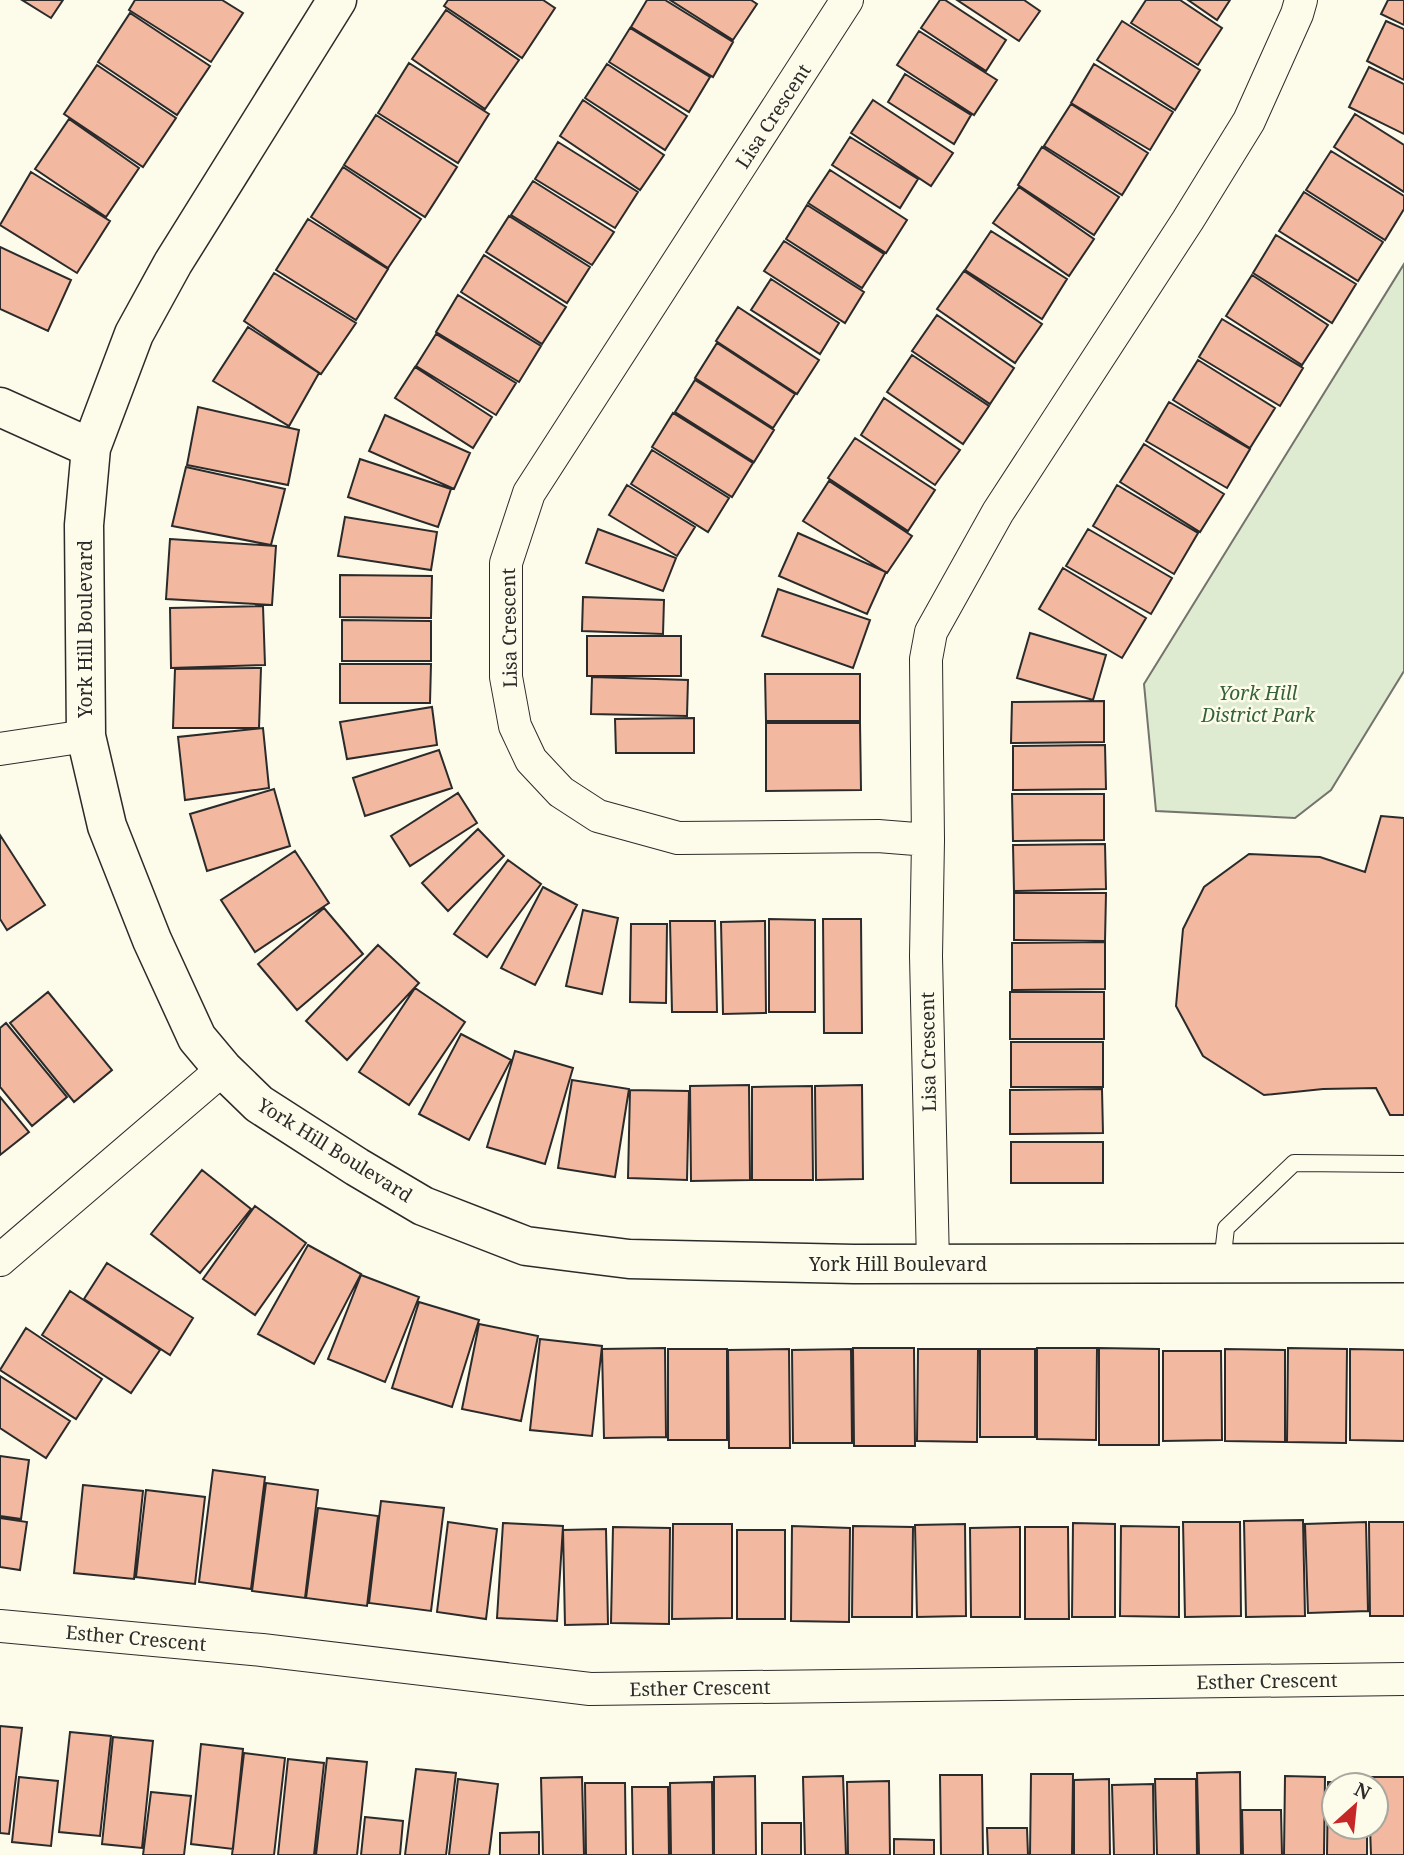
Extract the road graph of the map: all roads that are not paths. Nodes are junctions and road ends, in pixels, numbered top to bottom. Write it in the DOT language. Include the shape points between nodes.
graph roads {
  1 [pos="337,0"];
  2 [pos="847,0"];
  3 [pos="1301,0"];
  4 [pos="0,408"];
  5 [pos="91,448"];
  6 [pos="86,736"];
  7 [pos="0,749"];
  8 [pos="928,840"];
  9 [pos="223,1069"];
  10 [pos="1404,1164"];
  11 [pos="0,1260"];
  12 [pos="1404,1263"];
  13 [pos="933,1264"];
  14 [pos="1222,1265"];
  15 [pos="0,1626"];
  16 [pos="1404,1679"];
  1 -- 5 [label="street, York Hill Boulevard" via="173,263 134,334"];
  2 -- 8 [label="street, Lisa Crescent" via="529,493 506,563 506,677 515,726 531,760 561,792 598,816 678,838 878,836"];
  3 -- 8 [label="street, Lisa Crescent" via="1249,121 998,512 932,632 926,659"];
  4 -- 5 [label="street"];
  5 -- 6 [label="street, York Hill Boulevard" via="84,525"];
  6 -- 7 [label="street"];
  6 -- 9 [label="street, York Hill Boulevard" via="107,826 152,940 197,1038"];
  8 -- 13 [label="street, Lisa Crescent"];
  9 -- 11 [label="street"];
  9 -- 13 [label="street, York Hill Boulevard" via="259,1104 412,1200 526,1245 629,1259"];
  10 -- 14 [label="lane" via="1294,1163 1226,1228"];
  12 -- 14 [label="street, York Hill Boulevard"];
  13 -- 14 [label="street, York Hill Boulevard"];
  15 -- 16 [label="street, Esther Crescent" via="262,1650 590,1689"];
}
